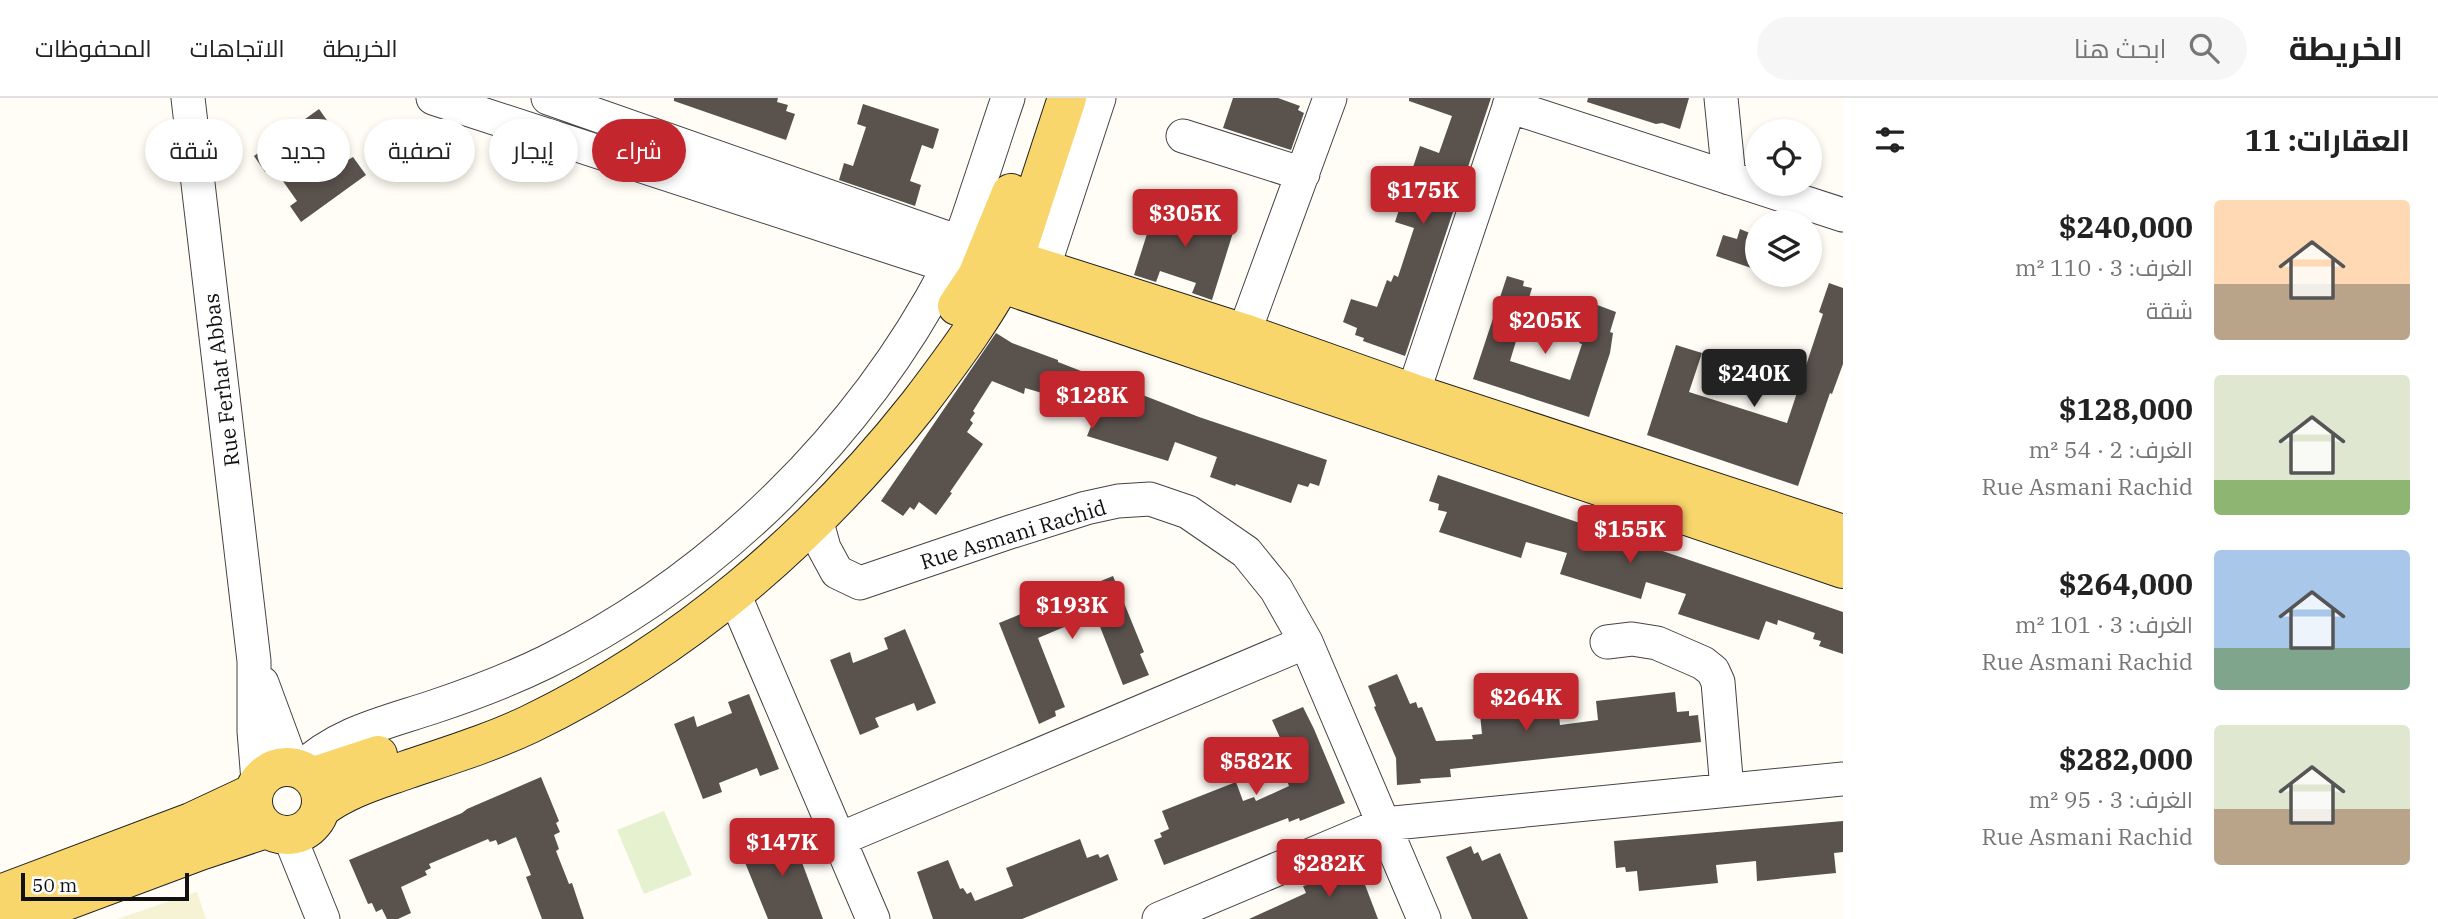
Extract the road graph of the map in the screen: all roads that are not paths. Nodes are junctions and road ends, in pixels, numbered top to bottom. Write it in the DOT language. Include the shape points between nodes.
graph roads {
  1 [pos="188,98"];
  2 [pos="433,98"];
  3 [pos="548,98"];
  4 [pos="1008,98"];
  5 [pos="1043,98"];
  6 [pos="1067,98"];
  7 [pos="1099,98"];
  8 [pos="1330,98"];
  9 [pos="1721,98"];
  10 [pos="1511,102"];
  11 [pos="527,113"];
  12 [pos="1183,136"];
  13 [pos="1303,174"];
  14 [pos="1729,178"];
  15 [pos="1843,215"];
  16 [pos="990,264"];
  17 [pos="1244,333"];
  18 [pos="1413,393"];
  19 [pos="816,519"];
  20 [pos="1843,534"];
  21 [pos="1843,569"];
  22 [pos="734,594"];
  23 [pos="1306,642"];
  24 [pos="1607,642"];
  25 [pos="254,661"];
  26 [pos="1843,779"];
  27 [pos="306,780"];
  28 [pos="255,787"];
  29 [pos="1727,790"];
  30 [pos="1384,824"];
  31 [pos="278,832"];
  32 [pos="840,839"];
  33 [pos="0,894"];
  34 [pos="18,919"];
  35 [pos="323,919"];
  36 [pos="873,919"];
  37 [pos="1159,919"];
  38 [pos="1424,919"];
  1 -- 25 [label="street, Rue Ferhat Abbas"];
  2 -- 11 [label="street"];
  3 -- 16 [label="street"];
  4 -- 16 [label="street"];
  5 -- 16 [label="main road"];
  6 -- 16 [label="main road"];
  7 -- 16 [label="street"];
  8 -- 13 [label="street"];
  9 -- 14 [label="street"];
  10 -- 14 [label="street"];
  10 -- 18 [label="street"];
  11 -- 16 [label="street"];
  12 -- 13 [label="street"];
  13 -- 17 [label="street"];
  14 -- 15 [label="street"];
  16 -- 17 [label="main road"];
  16 -- 19 [label="main road" via="949,364 898,431"];
  16 -- 21 [label="main road"];
  16 -- 27 [label="main road" via="912,371 839,459 758,541 677,610 591,667 525,700 448,732"];
  17 -- 18 [label="main road"];
  18 -- 20 [label="main road"];
  19 -- 22 [label="main road"];
  19 -- 23 [label="street, Rue Asmani Rachid" via="837,572 860,583 1086,508 1150,499 1188,512 1246,552 1276,589"];
  22 -- 27 [label="main road" via="635,667 563,708 488,742 352,789"];
  22 -- 32 [label="street"];
  23 -- 30 [label="street, Rue Asmani Rachid"];
  23 -- 32 [label="street" via="1000,759"];
  24 -- 29 [label="street" via="1657,643 1713,671 1718,682"];
  25 -- 27 [label="street, Rue Ferhat Abbas"];
  25 -- 28 [label="street, Rue Ferhat Abbas"];
  26 -- 29 [label="street"];
  27 -- 28 [label="main road" via="273,769"];
  27 -- 31 [label="main road" via="316,819 308,827"];
  28 -- 31 [label="main road" via="257,819"];
  28 -- 33 [label="main road" via="191,822"];
  29 -- 30 [label="street"];
  30 -- 37 [label="street"];
  30 -- 38 [label="street, Rue Asmani Rachid"];
  31 -- 34 [label="main road" via="201,851"];
  31 -- 35 [label="street"];
  32 -- 36 [label="street"];
}
